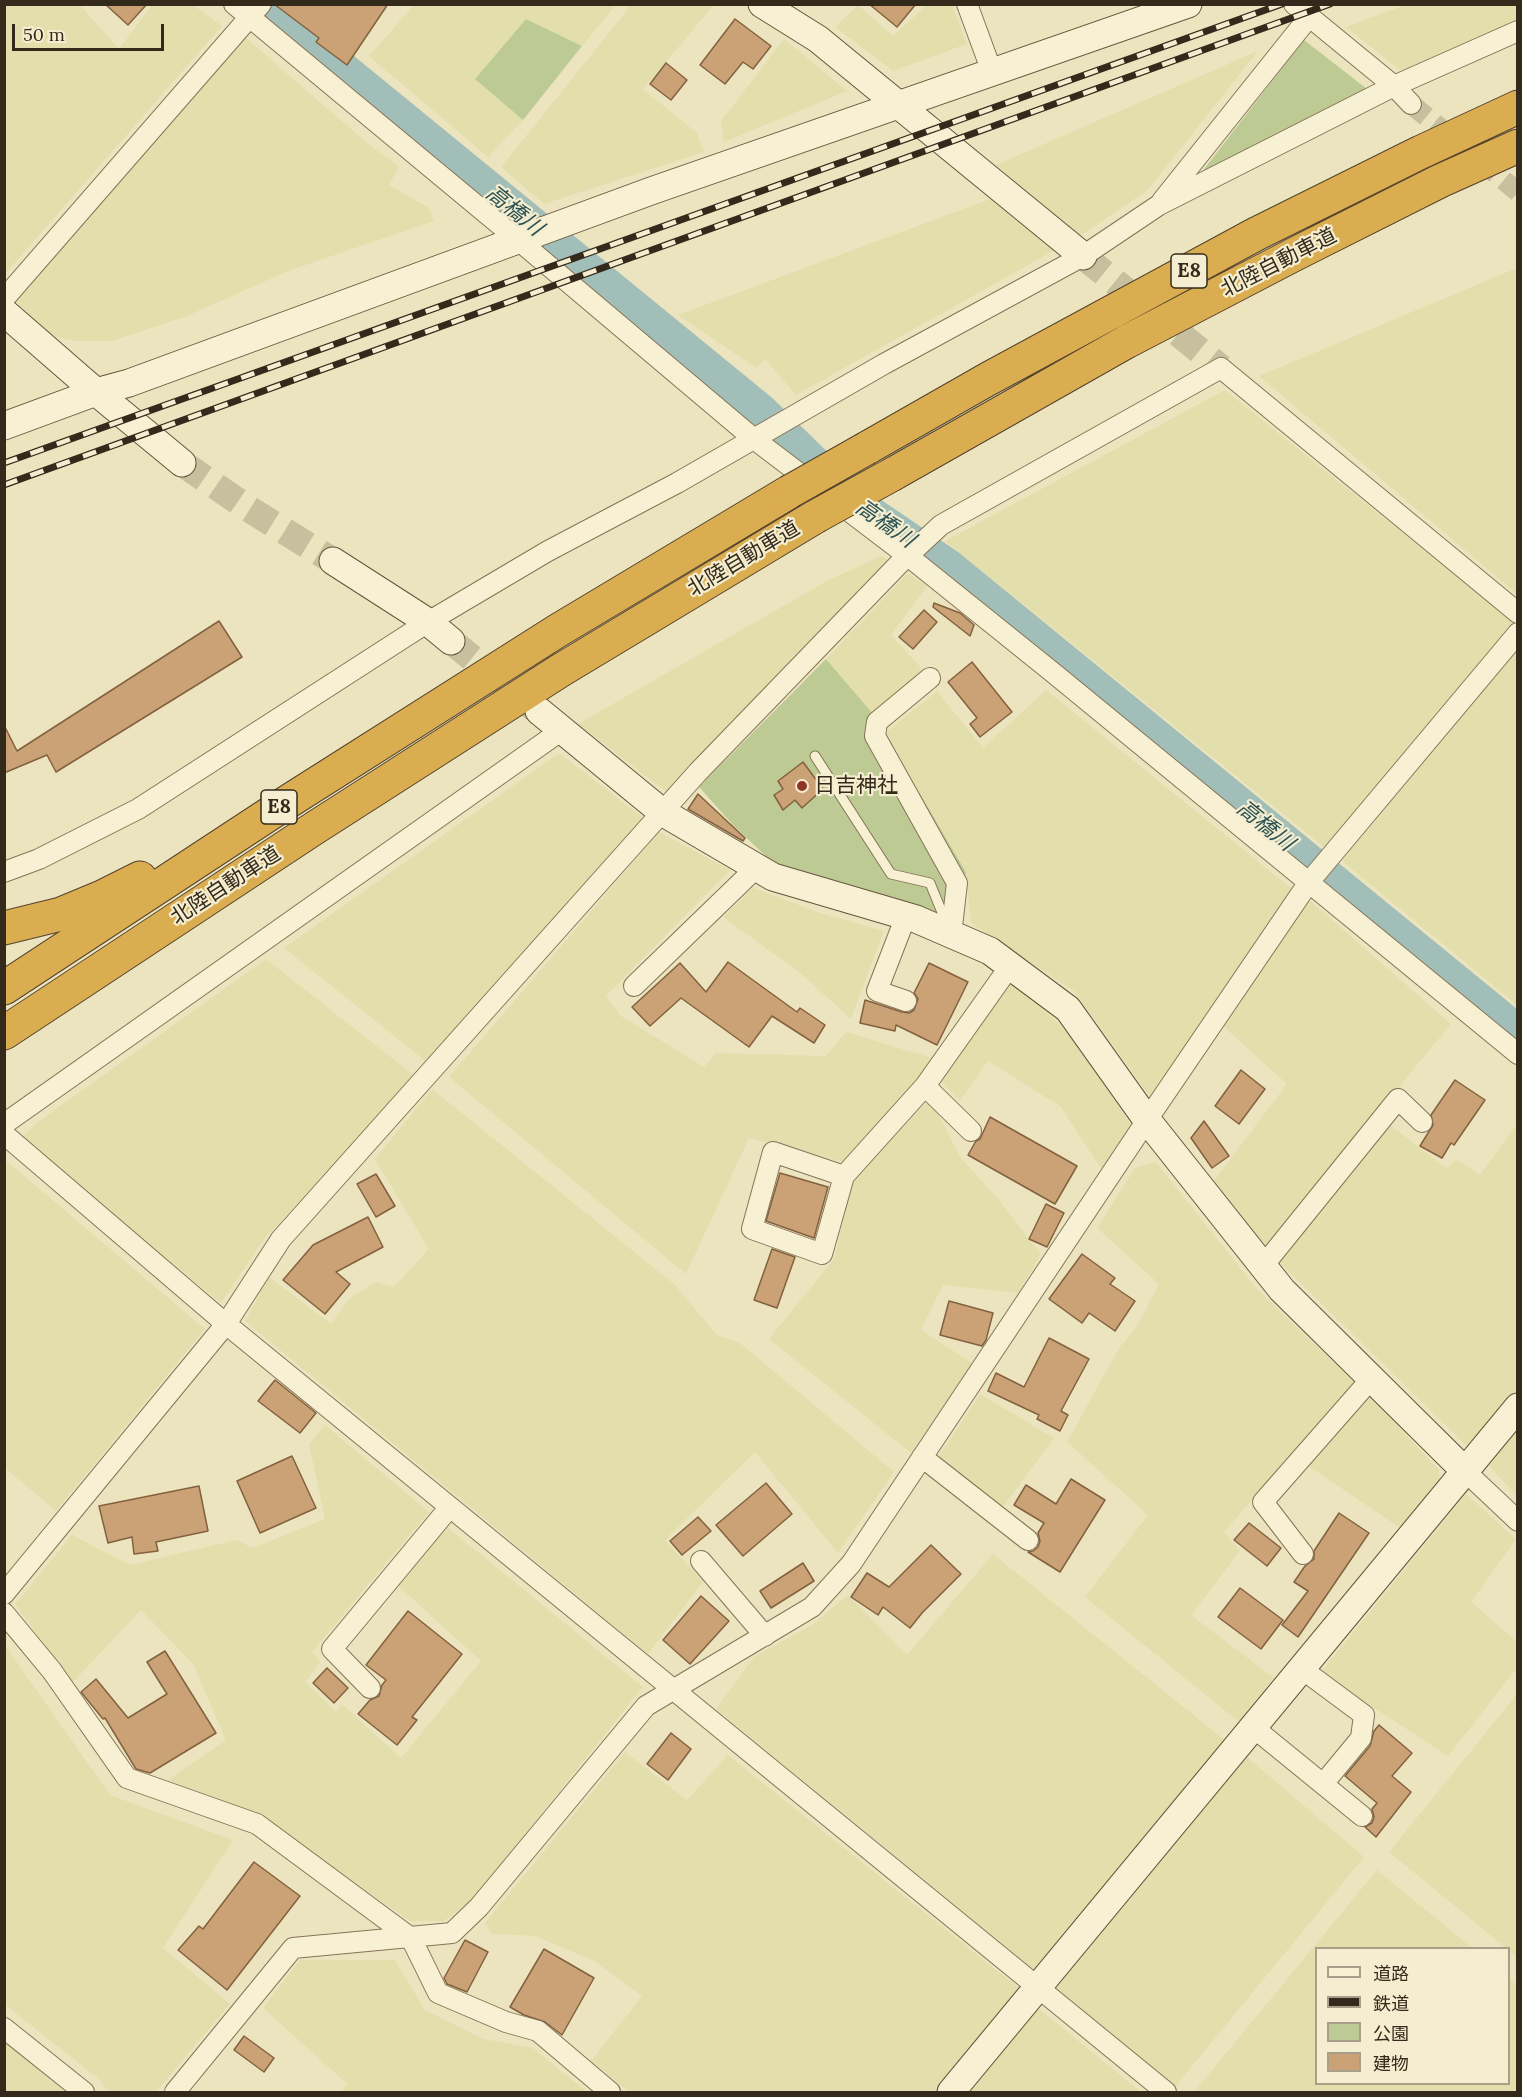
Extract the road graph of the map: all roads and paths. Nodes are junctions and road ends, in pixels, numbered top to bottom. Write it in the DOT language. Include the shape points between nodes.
graph roads {
  1 [pos="234,4"];
  2 [pos="762,4"];
  3 [pos="967,4"];
  4 [pos="1188,4"];
  5 [pos="255,11"];
  6 [pos="1301,11"];
  7 [pos="1518,31"];
  8 [pos="992,72"];
  9 [pos="1394,86"];
  10 [pos="898,104"];
  11 [pos="1411,104"];
  12 [pos="1518,107"];
  13 [pos="1518,146"];
  14 [pos="1159,205"];
  15 [pos="517,239"];
  16 [pos="1083,256"];
  17 [pos="4,299"];
  18 [pos="4,312"];
  19 [pos="96,392"];
  20 [pos="4,426"];
  21 [pos="754,439"];
  22 [pos="182,463"];
  23 [pos="908,556"];
  24 [pos="333,561"];
  25 [pos="1518,613"];
  26 [pos="428,622"];
  27 [pos="557,631"];
  28 [pos="1518,633"];
  29 [pos="451,641"];
  30 [pos="930,678"];
  31 [pos="538,711"];
  32 [pos="562,730"];
  33 [pos="815,756"];
  34 [pos="662,812"];
  35 [pos="312,829"];
  36 [pos="757,867"];
  37 [pos="4,872"];
  38 [pos="1309,882"];
  39 [pos="906,916"];
  40 [pos="4,928"];
  41 [pos="951,934"];
  42 [pos="1010,966"];
  43 [pos="634,986"];
  44 [pos="4,988"];
  45 [pos="906,1001"];
  46 [pos="4,1033"];
  47 [pos="4,1054"];
  48 [pos="1518,1054"];
  49 [pos="925,1086"];
  50 [pos="1147,1120"];
  51 [pos="1422,1122"];
  52 [pos="4,1124"];
  53 [pos="971,1131"];
  54 [pos="4,1134"];
  55 [pos="844,1176"];
  56 [pos="1263,1266"];
  57 [pos="226,1324"];
  58 [pos="1371,1379"];
  59 [pos="1518,1407"];
  60 [pos="922,1457"];
  61 [pos="1466,1472"];
  62 [pos="449,1508"];
  63 [pos="1518,1521"];
  64 [pos="1028,1539"];
  65 [pos="1303,1554"];
  66 [pos="701,1561"];
  67 [pos="4,1594"];
  68 [pos="4,1613"];
  69 [pos="765,1636"];
  70 [pos="1302,1669"];
  71 [pos="370,1688"];
  72 [pos="672,1690"];
  73 [pos="1254,1728"];
  74 [pos="1323,1784"];
  75 [pos="1362,1816"];
  76 [pos="411,1938"];
  77 [pos="1038,1988"];
  78 [pos="4,2028"];
  79 [pos="84,2092"];
  80 [pos="175,2092"];
  81 [pos="610,2092"];
  82 [pos="951,2092"];
  83 [pos="1166,2092"];
  1 -- 5 [label="street"];
  2 -- 10 [label="street" via="818,39"];
  3 -- 8 [label="street"];
  4 -- 8 [label="street"];
  5 -- 15 [label="street"];
  5 -- 17 [label="street"];
  6 -- 9 [label="street"];
  6 -- 14 [label="street"];
  7 -- 9 [label="street"];
  8 -- 10 [label="street"];
  9 -- 11 [label="street"];
  9 -- 14 [label="street"];
  10 -- 15 [label="street"];
  10 -- 16 [label="street"];
  12 -- 27 [label="highway, 北陸自動車道 / E8, bridge" via="1256,234 988,379"];
  13 -- 35 [label="highway, 北陸自動車道 / E8, bridge" via="1293,255 1086,365 815,517 571,664"];
  14 -- 16 [label="street"];
  15 -- 19 [label="street"];
  15 -- 21 [label="street"];
  16 -- 21 [label="street"];
  18 -- 19 [label="street"];
  19 -- 20 [label="street"];
  19 -- 22 [label="street"];
  21 -- 23 [label="street"];
  21 -- 26 [label="street" via="548,551"];
  23 -- 25 [label="street" via="941,525 1221,368"];
  23 -- 34 [label="street"];
  23 -- 38 [label="street"];
  24 -- 26 [label="street"];
  26 -- 29 [label="street"];
  26 -- 37 [label="street" via="138,808 39,859"];
  27 -- 40 [label="highway" via="456,684 145,876 61,914"];
  27 -- 44 [label="highway, 北陸自動車道 / E8"];
  28 -- 38 [label="street"];
  30 -- 41 [label="street" via="877,722 874,736 957,883"];
  31 -- 32 [label="street"];
  32 -- 34 [label="street"];
  32 -- 52 [label="street"];
  33 -- 41 [label="lane" via="891,874 930,884"];
  34 -- 36 [label="street"];
  34 -- 57 [label="street" via="281,1239"];
  35 -- 46 [label="highway, 北陸自動車道 / E8"];
  35 -- 47 [label="highway"];
  36 -- 39 [label="street" via="773,877"];
  36 -- 43 [label="street"];
  38 -- 48 [label="street"];
  38 -- 50 [label="street"];
  39 -- 41 [label="street"];
  39 -- 45 [label="street" via="878,991"];
  41 -- 42 [label="street" via="990,951"];
  42 -- 49 [label="street"];
  42 -- 50 [label="street" via="1068,1009"];
  49 -- 53 [label="street"];
  49 -- 55 [label="street"];
  50 -- 56 [label="street"];
  50 -- 60 [label="street"];
  51 -- 56 [label="street" via="1398,1099"];
  54 -- 57 [label="street"];
  55 -- 55 [label="street" via="822,1254 752,1229 773,1152"];
  56 -- 58 [label="street"];
  57 -- 62 [label="street"];
  57 -- 67 [label="street"];
  58 -- 61 [label="street"];
  58 -- 65 [label="street" via="1263,1502"];
  59 -- 61 [label="street"];
  60 -- 64 [label="street"];
  60 -- 69 [label="street" via="851,1564 812,1607"];
  61 -- 63 [label="street"];
  61 -- 70 [label="street"];
  62 -- 71 [label="street" via="332,1649"];
  62 -- 72 [label="street"];
  66 -- 69 [label="street"];
  68 -- 76 [label="street" via="52,1671 127,1778 257,1824"];
  69 -- 72 [label="street"];
  70 -- 73 [label="street"];
  70 -- 74 [label="street" via="1364,1715 1361,1738"];
  72 -- 76 [label="street" via="646,1706 479,1907 452,1933"];
  72 -- 77 [label="street"];
  73 -- 74 [label="street"];
  73 -- 77 [label="street"];
  74 -- 75 [label="street"];
  76 -- 80 [label="street" via="293,1948"];
  76 -- 81 [label="street" via="438,1994 538,2031"];
  77 -- 82 [label="street"];
  77 -- 83 [label="street"];
  78 -- 79 [label="street"];
}
